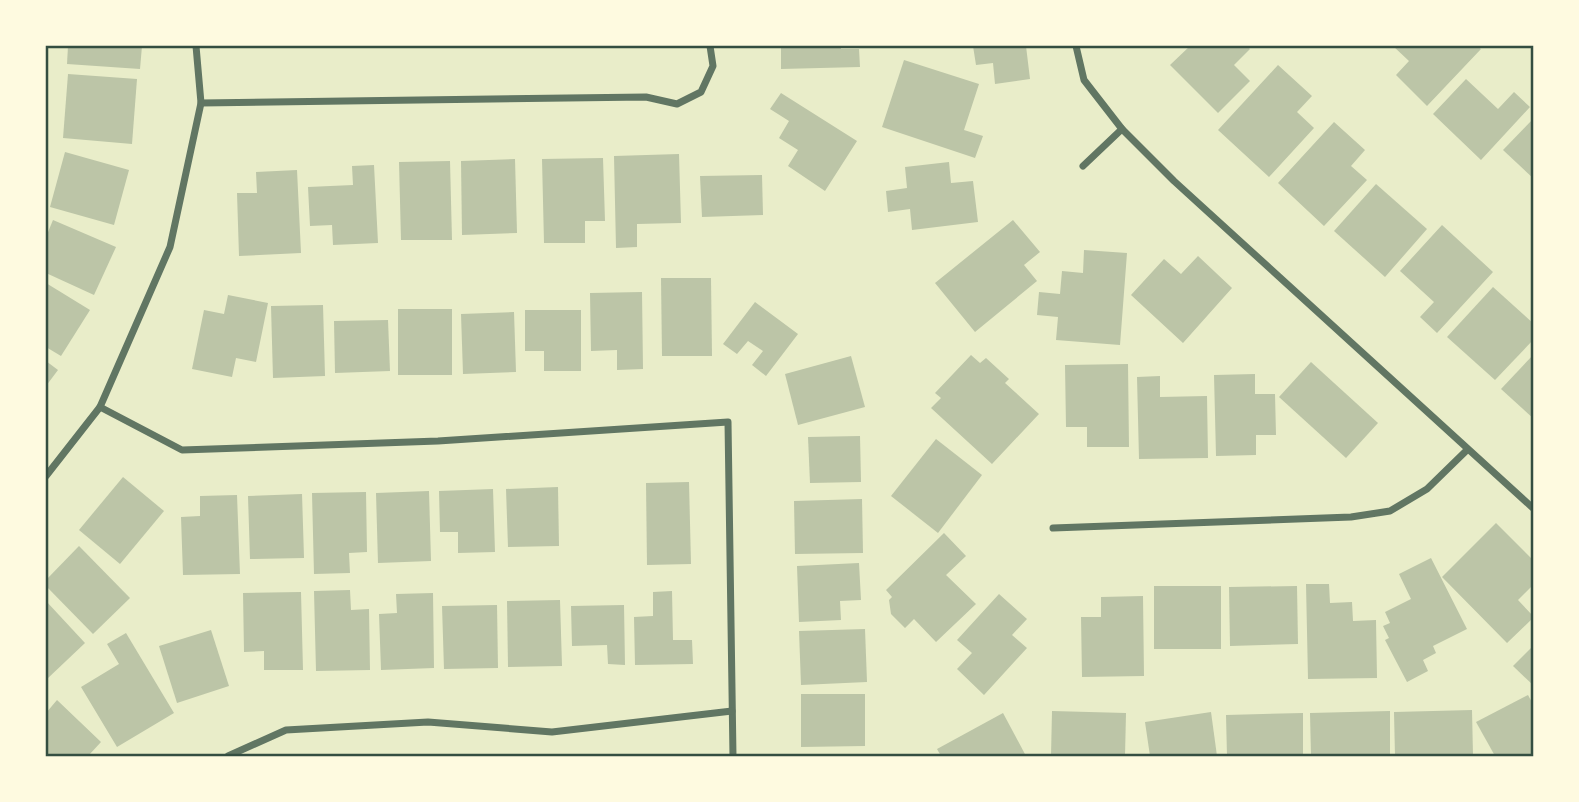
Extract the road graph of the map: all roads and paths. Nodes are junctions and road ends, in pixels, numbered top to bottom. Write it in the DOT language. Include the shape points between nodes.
graph roads {
  1 [pos="196,46"];
  2 [pos="710,46"];
  3 [pos="1076,46"];
  4 [pos="201,103"];
  5 [pos="1122,129"];
  6 [pos="1083,166"];
  7 [pos="100,407"];
  8 [pos="1467,450"];
  9 [pos="46,476"];
  10 [pos="1534,509"];
  11 [pos="1053,528"];
  12 [pos="732,711"];
  13 [pos="228,757"];
  14 [pos="733,757"];
  1 -- 4 [label="street"];
  2 -- 4 [label="street" via="713,66 701,92 677,104 646,97"];
  3 -- 5 [label="street" via="1084,80"];
  4 -- 7 [label="street" via="170,247"];
  5 -- 6 [label="street"];
  5 -- 8 [label="street"];
  7 -- 9 [label="street"];
  7 -- 12 [label="street" via="182,450 438,442 729,422"];
  8 -- 10 [label="street"];
  8 -- 11 [label="street" via="1427,489 1390,511 1351,517"];
  12 -- 13 [label="street" via="552,732 428,722 286,730"];
  12 -- 14 [label="street"];
}
